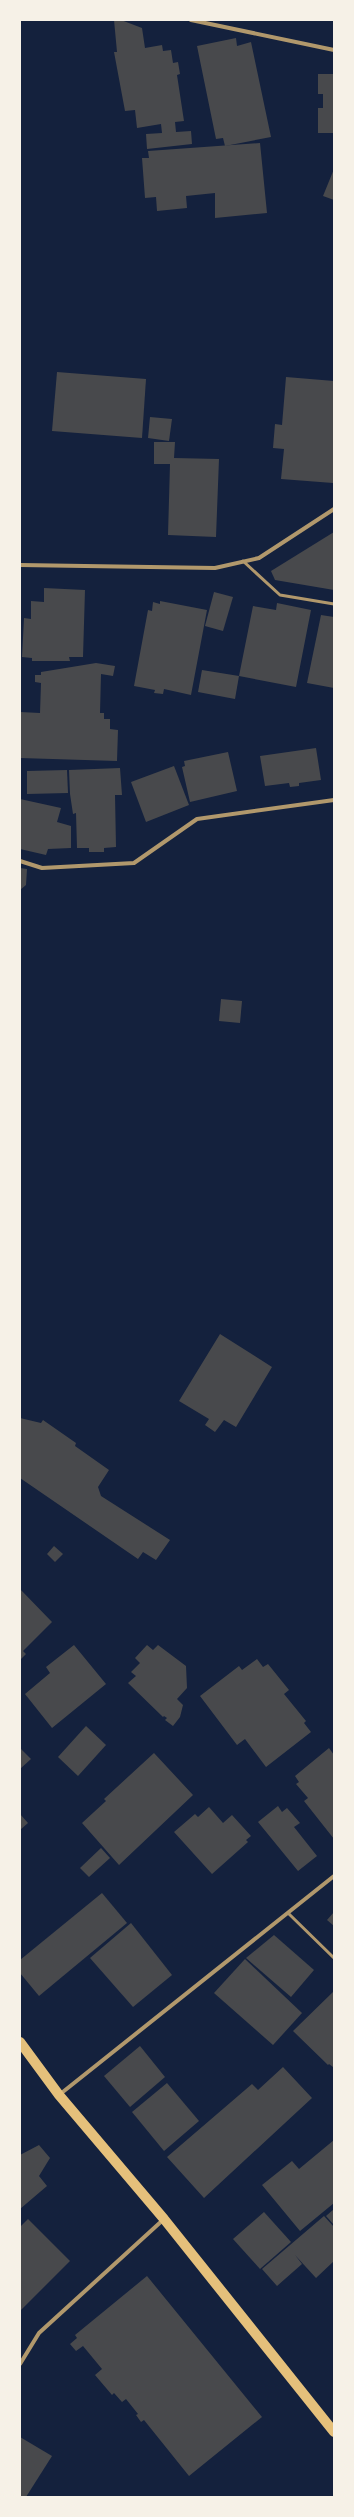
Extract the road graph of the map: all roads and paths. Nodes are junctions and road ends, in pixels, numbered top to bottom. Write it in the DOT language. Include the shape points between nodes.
graph roads {
  1 [pos="191,20"];
  2 [pos="334,50"];
  3 [pos="334,509"];
  4 [pos="244,561"];
  5 [pos="20,565"];
  6 [pos="334,604"];
  7 [pos="334,800"];
  8 [pos="20,861"];
  9 [pos="334,1876"];
  10 [pos="288,1913"];
  11 [pos="334,1958"];
  12 [pos="20,2042"];
  13 [pos="59,2095"];
  14 [pos="164,2219"];
  15 [pos="20,2364"];
  16 [pos="334,2432"];
  1 -- 2 [label="street"];
  3 -- 4 [label="street" via="259,558"];
  4 -- 5 [label="street" via="215,568"];
  4 -- 6 [label="lane" via="280,595"];
  7 -- 8 [label="street" via="197,819 134,863 42,868"];
  9 -- 10 [label="street"];
  10 -- 11 [label="lane"];
  10 -- 13 [label="street"];
  12 -- 13 [label="main road"];
  13 -- 14 [label="main road"];
  14 -- 15 [label="street" via="39,2333"];
  14 -- 16 [label="main road"];
}
